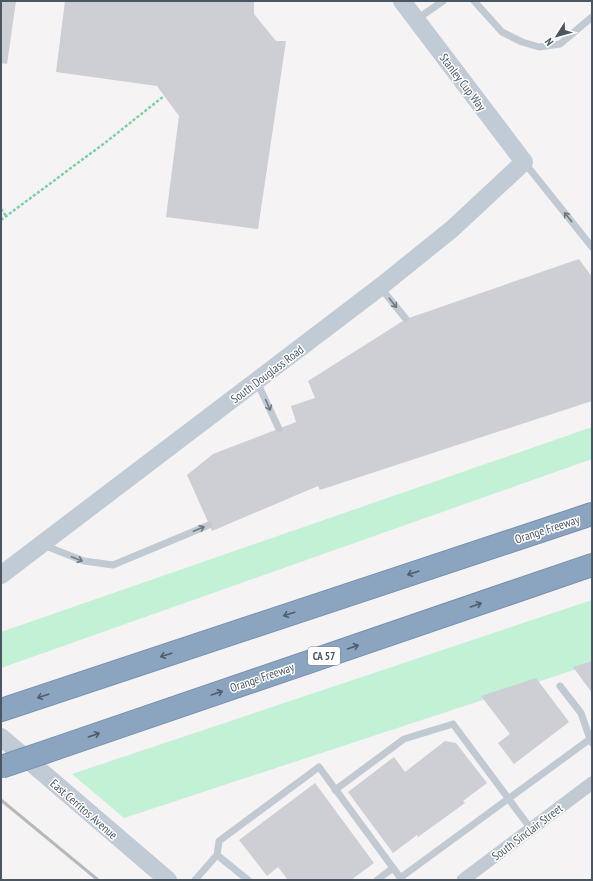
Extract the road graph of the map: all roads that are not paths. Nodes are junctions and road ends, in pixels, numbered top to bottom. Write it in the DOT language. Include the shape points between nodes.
graph roads {
  1 [pos="402,1"];
  2 [pos="443,1"];
  3 [pos="474,1"];
  4 [pos="592,17"];
  5 [pos="416,19"];
  6 [pos="524,162"];
  7 [pos="592,247"];
  8 [pos="380,287"];
  9 [pos="406,319"];
  10 [pos="257,381"];
  11 [pos="279,429"];
  12 [pos="592,497"];
  13 [pos="592,514"];
  14 [pos="209,525"];
  15 [pos="41,544"];
  16 [pos="450,561"];
  17 [pos="592,565"];
  18 [pos="1,575"];
  19 [pos="560,686"];
  20 [pos="8,708"];
  21 [pos="1,737"];
  22 [pos="591,741"];
  23 [pos="1,767"];
  24 [pos="592,783"];
  25 [pos="336,790"];
  26 [pos="509,799"];
  27 [pos="531,829"];
  28 [pos="217,855"];
  29 [pos="393,868"];
  30 [pos="401,879"];
  31 [pos="168,880"];
  32 [pos="195,880"];
  33 [pos="248,880"];
  34 [pos="377,880"];
  35 [pos="463,880"];
  1 -- 5 [label="main road, Stanley Cup Way"];
  2 -- 5 [label="lane"];
  3 -- 4 [label="lane" via="502,32 539,47 560,44"];
  5 -- 6 [label="main road, Stanley Cup Way"];
  7 -- 6 [label="lane, one-way"];
  6 -- 8 [label="main road, South Douglass Road" via="452,229"];
  8 -- 9 [label="lane, one-way"];
  8 -- 10 [label="main road, South Douglass Road"];
  10 -- 11 [label="lane, one-way"];
  10 -- 15 [label="main road, South Douglass Road"];
  12 -- 16 [label="highway"];
  13 -- 16 [label="highway, Orange Freeway"];
  15 -- 14 [label="lane, one-way" via="84,561 113,565"];
  15 -- 18 [label="main road, South Douglass Road"];
  16 -- 20 [label="highway, Orange Freeway, one-way"];
  23 -- 17 [label="highway, Orange Freeway / CA 57, one-way, bridge"];
  19 -- 22 [label="lane" via="581,713"];
  21 -- 31 [label="main road, East Cerritos Avenue"];
  22 -- 26 [label="lane"];
  24 -- 27 [label="street, South Sinclair Street"];
  25 -- 26 [label="lane" via="404,739 453,724"];
  25 -- 28 [label="lane" via="319,767 219,841"];
  25 -- 29 [label="lane"];
  26 -- 27 [label="lane"];
  26 -- 30 [label="lane"];
  27 -- 35 [label="street, South Sinclair Street"];
  28 -- 32 [label="lane"];
  28 -- 33 [label="lane"];
  29 -- 30 [label="lane"];
  29 -- 34 [label="lane"];
}
